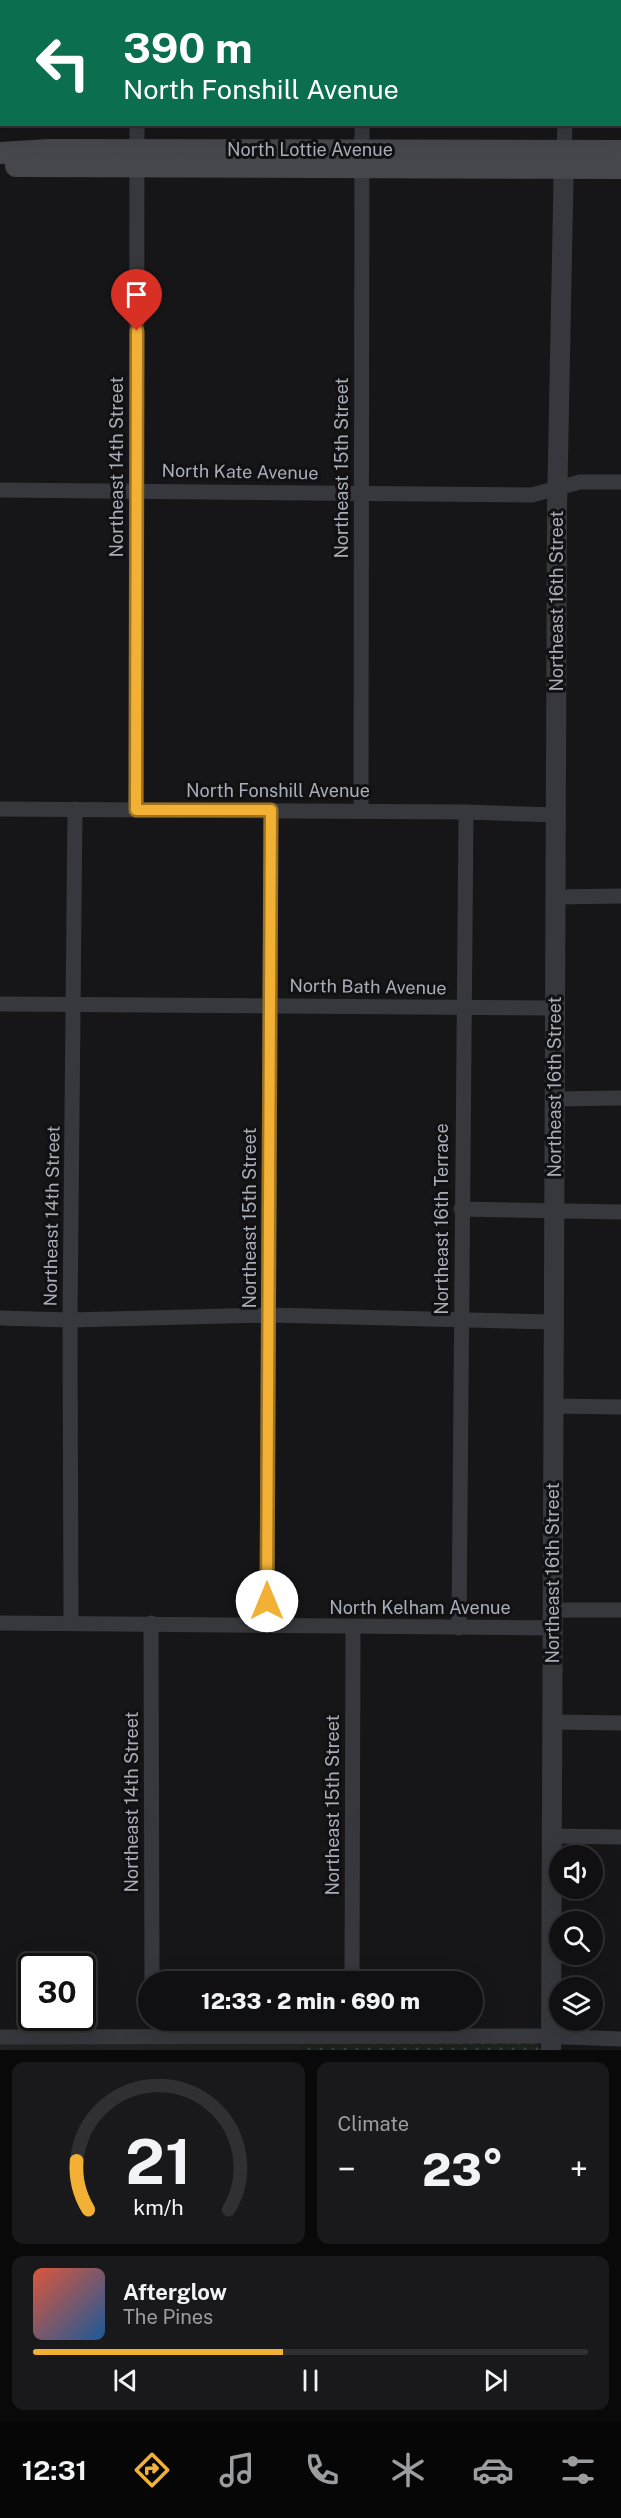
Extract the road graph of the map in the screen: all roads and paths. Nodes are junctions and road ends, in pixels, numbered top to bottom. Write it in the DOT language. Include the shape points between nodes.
graph roads {
  1 [pos="137,126"];
  2 [pos="362,126"];
  3 [pos="565,126"];
  4 [pos="621,151"];
  5 [pos="0,153"];
  6 [pos="137,158"];
  7 [pos="362,158"];
  8 [pos="563,159"];
  9 [pos="0,166"];
  10 [pos="621,168"];
  11 [pos="621,482"];
  12 [pos="558,488"];
  13 [pos="0,490"];
  14 [pos="137,490"];
  15 [pos="362,493"];
  16 [pos="0,809"];
  17 [pos="75,809"];
  18 [pos="136,810"];
  19 [pos="271,810"];
  20 [pos="361,811"];
  21 [pos="466,812"];
  22 [pos="556,815"];
  23 [pos="621,896"];
  24 [pos="556,897"];
  25 [pos="0,1004"];
  26 [pos="74,1005"];
  27 [pos="270,1005"];
  28 [pos="463,1008"];
  29 [pos="555,1008"];
  30 [pos="621,1098"];
  31 [pos="555,1099"];
  32 [pos="461,1209"];
  33 [pos="555,1211"];
  34 [pos="621,1212"];
  35 [pos="269,1315"];
  36 [pos="0,1318"];
  37 [pos="70,1320"];
  38 [pos="460,1320"];
  39 [pos="553,1322"];
  40 [pos="553,1406"];
  41 [pos="621,1407"];
  42 [pos="621,1610"];
  43 [pos="553,1619"];
  44 [pos="0,1623"];
  45 [pos="71,1623"];
  46 [pos="151,1623"];
  47 [pos="267,1625"];
  48 [pos="353,1628"];
  49 [pos="459,1628"];
  50 [pos="552,1722"];
  51 [pos="621,1723"];
  52 [pos="552,1836"];
  53 [pos="621,1837"];
  54 [pos="152,1971"];
  55 [pos="352,1971"];
  56 [pos="152,2031"];
  57 [pos="285,2031"];
  58 [pos="389,2031"];
  59 [pos="0,2037"];
  60 [pos="152,2037"];
  61 [pos="621,2039"];
  62 [pos="551,2044"];
  1 -- 6 [label="street, Northeast 14th Street"];
  2 -- 7 [label="street, Northeast 15th Street"];
  3 -- 8 [label="street, Northeast 16th Street"];
  4 -- 8 [label="main road, North Lottie Avenue"];
  5 -- 6 [label="main road, North Lottie Avenue"];
  6 -- 7 [label="main road, North Lottie Avenue"];
  6 -- 9 [label="main road, North Lottie Avenue"];
  6 -- 14 [label="street, Northeast 14th Street"];
  7 -- 8 [label="main road, North Lottie Avenue"];
  7 -- 15 [label="street, Northeast 15th Street"];
  8 -- 10 [label="main road, North Lottie Avenue"];
  8 -- 12 [label="street, Northeast 16th Street"];
  11 -- 12 [label="street, North Kate Avenue" via="580,482"];
  12 -- 15 [label="street, North Kate Avenue" via="532,495"];
  12 -- 22 [label="street, Northeast 16th Street"];
  13 -- 14 [label="street, North Kate Avenue"];
  14 -- 15 [label="street, North Kate Avenue"];
  14 -- 18 [label="street, Northeast 14th Street"];
  15 -- 20 [label="street, Northeast 15th Street"];
  16 -- 17 [label="street, North Fonshill Avenue"];
  17 -- 18 [label="street, North Fonshill Avenue"];
  17 -- 26 [label="street, Northeast 14th Street"];
  18 -- 19 [label="street, North Fonshill Avenue"];
  19 -- 20 [label="street, North Fonshill Avenue"];
  19 -- 27 [label="street, Northeast 15th Street"];
  20 -- 21 [label="street, North Fonshill Avenue"];
  21 -- 22 [label="street, North Fonshill Avenue"];
  21 -- 28 [label="street, Northeast 16th Terrace"];
  22 -- 24 [label="street, Northeast 16th Street"];
  23 -- 24 [label="street"];
  24 -- 29 [label="street, Northeast 16th Street"];
  25 -- 26 [label="street, North Bath Avenue"];
  26 -- 27 [label="street, North Bath Avenue"];
  26 -- 37 [label="street, Northeast 14th Street"];
  27 -- 28 [label="street, North Bath Avenue"];
  27 -- 35 [label="street, Northeast 15th Street"];
  28 -- 29 [label="street, North Bath Avenue"];
  28 -- 32 [label="street, Northeast 16th Terrace"];
  29 -- 31 [label="street, Northeast 16th Street"];
  30 -- 31 [label="street"];
  31 -- 33 [label="street, Northeast 16th Street"];
  32 -- 33 [label="street"];
  32 -- 38 [label="street, Northeast 16th Terrace"];
  33 -- 34 [label="street"];
  33 -- 39 [label="street, Northeast 16th Street"];
  35 -- 37 [label="street"];
  35 -- 38 [label="street"];
  35 -- 47 [label="street, Northeast 15th Street"];
  36 -- 37 [label="street"];
  37 -- 45 [label="street, Northeast 14th Street"];
  38 -- 39 [label="street"];
  38 -- 49 [label="street, Northeast 16th Terrace"];
  39 -- 40 [label="street, Northeast 16th Street"];
  40 -- 41 [label="street"];
  40 -- 43 [label="street, Northeast 16th Street"];
  42 -- 43 [label="street, North Kelham Avenue"];
  43 -- 49 [label="street, North Kelham Avenue"];
  43 -- 50 [label="street, Northeast 16th Street"];
  44 -- 45 [label="street, North Kelham Avenue"];
  45 -- 46 [label="street, North Kelham Avenue"];
  46 -- 47 [label="street, North Kelham Avenue"];
  46 -- 54 [label="street, Northeast 14th Street"];
  47 -- 48 [label="street, North Kelham Avenue"];
  48 -- 49 [label="street, North Kelham Avenue"];
  48 -- 55 [label="street, Northeast 15th Street"];
  50 -- 51 [label="street"];
  50 -- 52 [label="street, Northeast 16th Street"];
  52 -- 53 [label="street"];
  52 -- 62 [label="street, Northeast 16th Street"];
  56 -- 60 [label="street"];
  57 -- 60 [label="street"];
  58 -- 62 [label="street"];
  59 -- 60 [label="street"];
  61 -- 62 [label="street"];
}
